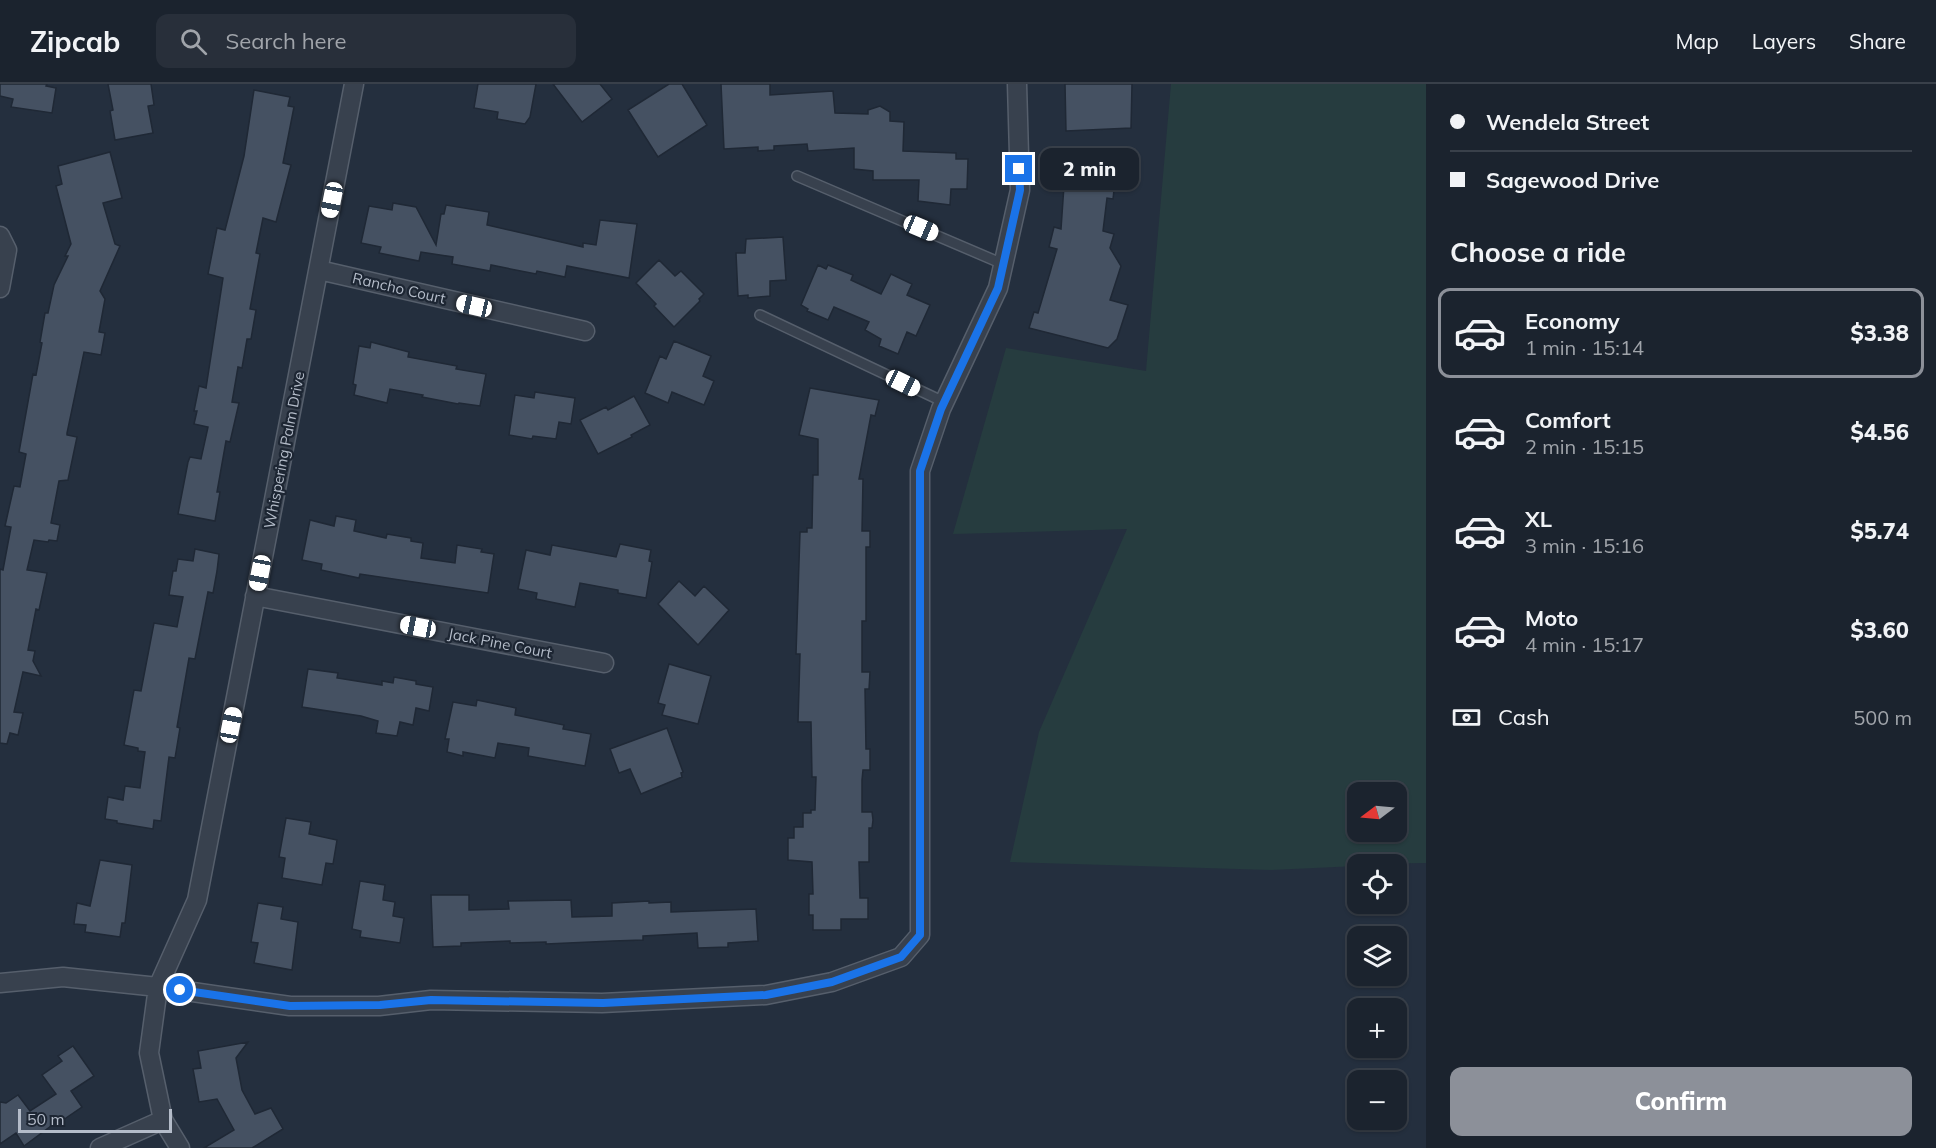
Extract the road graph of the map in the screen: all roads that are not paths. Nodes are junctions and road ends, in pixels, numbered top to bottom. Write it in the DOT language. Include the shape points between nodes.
graph roads {
  1 [pos="354,84"];
  2 [pos="1017,84"];
  3 [pos="797,176"];
  4 [pos="0,236"];
  5 [pos="1003,264"];
  6 [pos="319,270"];
  7 [pos="0,288"];
  8 [pos="760,315"];
  9 [pos="585,331"];
  10 [pos="944,402"];
  11 [pos="255,596"];
  12 [pos="604,663"];
  13 [pos="0,983"];
  14 [pos="158,987"];
  15 [pos="163,1120"];
  16 [pos="100,1148"];
  17 [pos="180,1148"];
  1 -- 6 [label="street, Whispering Palm Drive"];
  2 -- 5 [label="street" via="1020,190"];
  3 -- 5 [label="lane"];
  4 -- 7 [label="street" via="7,250"];
  5 -- 10 [label="street" via="998,288"];
  6 -- 9 [label="street, Rancho Court"];
  6 -- 11 [label="street, Whispering Palm Drive"];
  8 -- 10 [label="lane"];
  10 -- 14 [label="street" via="920,471 920,935 901,957 832,982 766,995 614,1003 431,1000 290,1006"];
  11 -- 12 [label="street, Jack Pine Court"];
  11 -- 14 [label="street, Whispering Palm Drive" via="197,900"];
  13 -- 14 [label="street" via="63,977"];
  14 -- 15 [label="street, Whispering Palm Drive" via="149,1053"];
  15 -- 16 [label="street"];
  15 -- 17 [label="street, Whispering Palm Drive"];
}
